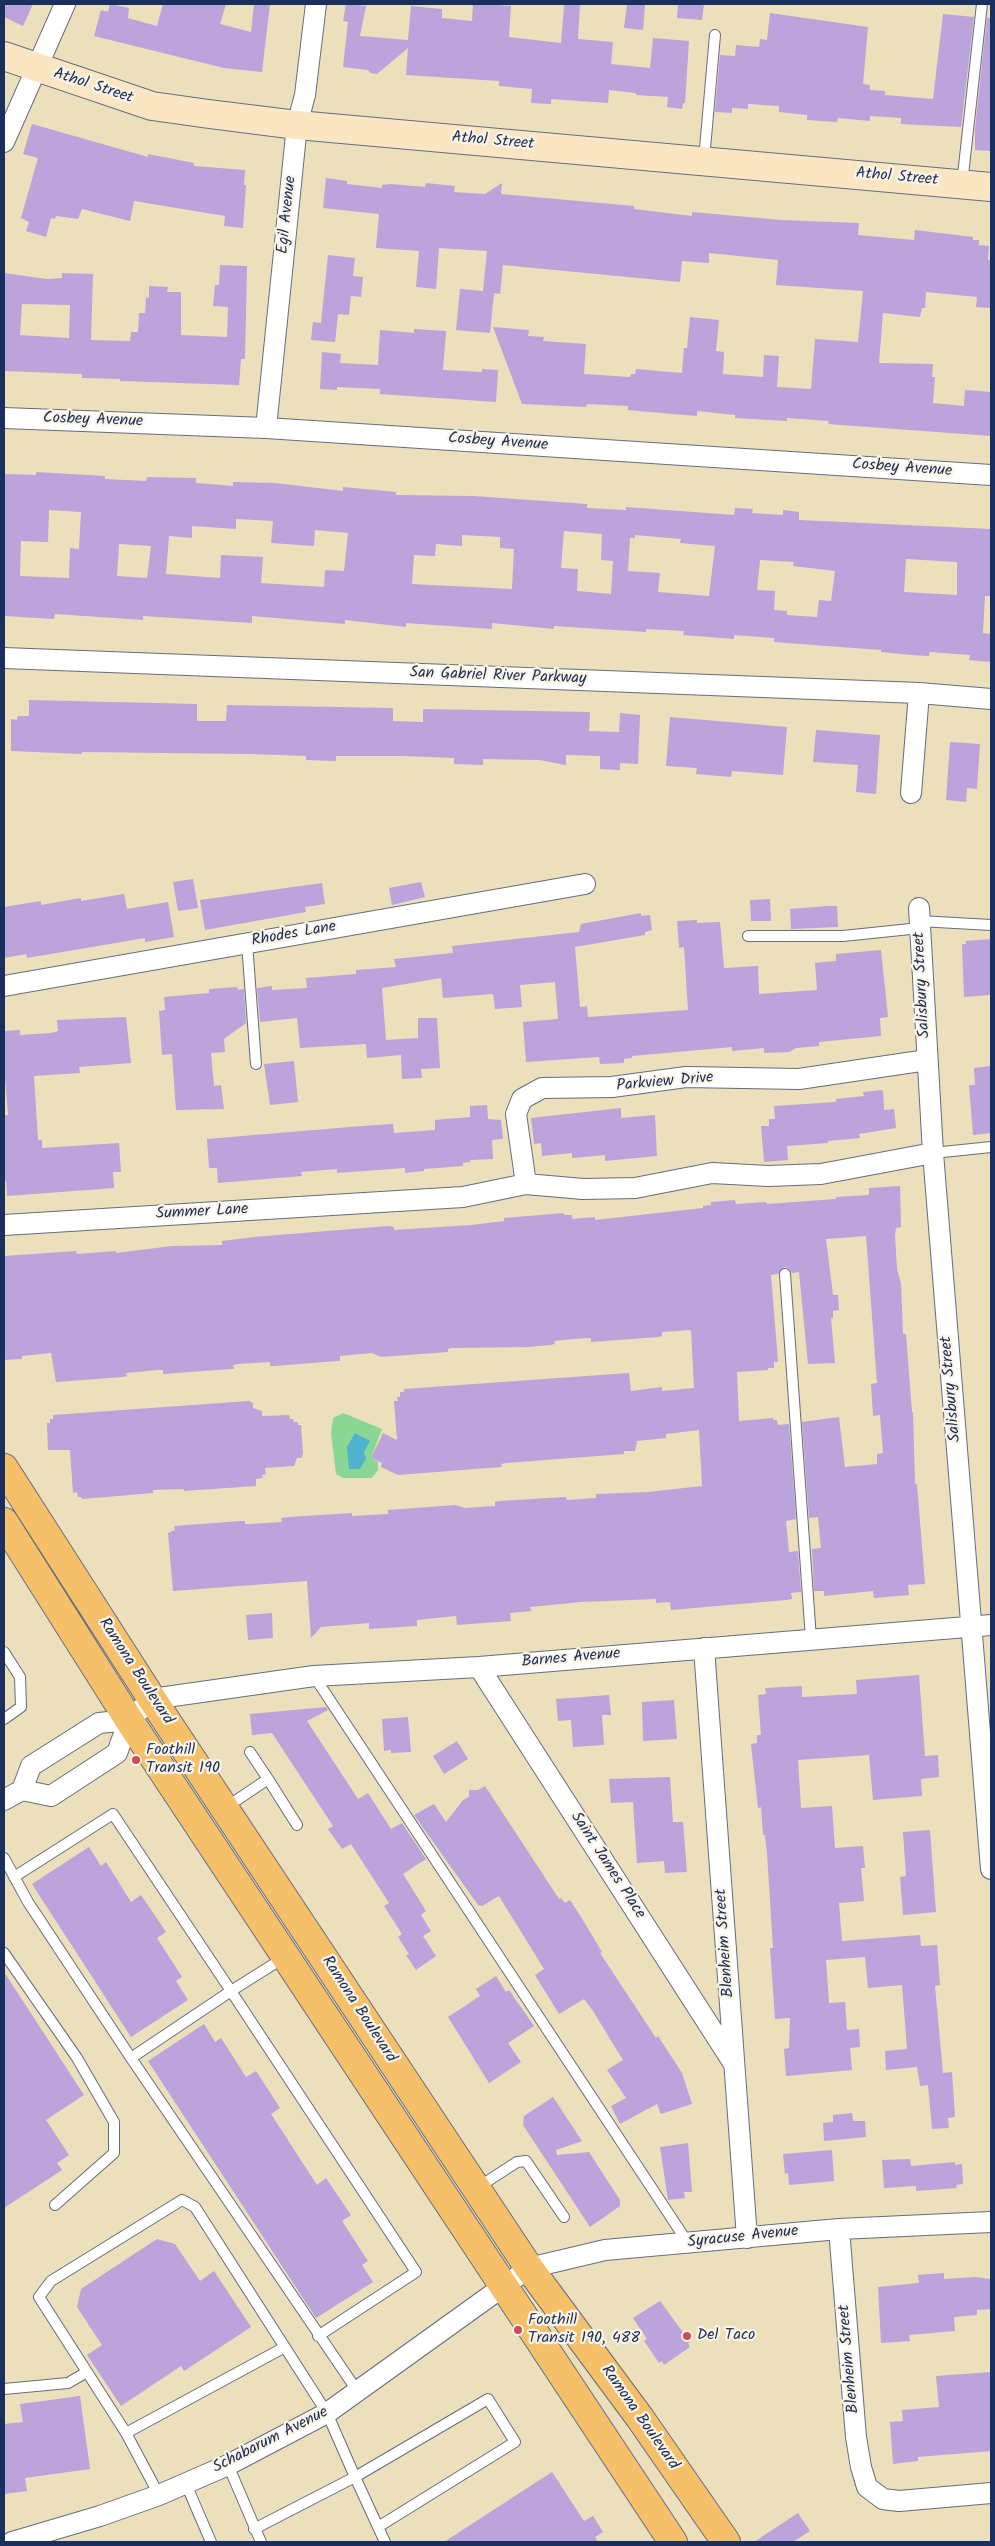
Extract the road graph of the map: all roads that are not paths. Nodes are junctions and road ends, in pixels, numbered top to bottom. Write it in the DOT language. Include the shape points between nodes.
graph roads {
  1 [pos="65,4"];
  2 [pos="316,4"];
  3 [pos="982,4"];
  4 [pos="715,35"];
  5 [pos="4,56"];
  6 [pos="37,69"];
  7 [pos="297,125"];
  8 [pos="4,142"];
  9 [pos="704,161"];
  10 [pos="962,184"];
  11 [pos="991,187"];
  12 [pos="4,418"];
  13 [pos="266,428"];
  14 [pos="991,475"];
  15 [pos="4,658"];
  16 [pos="919,693"];
  17 [pos="991,699"];
  18 [pos="911,793"];
  19 [pos="585,884"];
  20 [pos="919,919"];
  21 [pos="991,925"];
  22 [pos="748,936"];
  23 [pos="247,943"];
  24 [pos="4,986"];
  25 [pos="927,1060"];
  26 [pos="256,1064"];
  27 [pos="991,1147"];
  28 [pos="932,1153"];
  29 [pos="526,1184"];
  30 [pos="4,1225"];
  31 [pos="785,1274"];
  32 [pos="4,1468"];
  33 [pos="4,1522"];
  34 [pos="982,1626"];
  35 [pos="811,1639"];
  36 [pos="704,1648"];
  37 [pos="4,1652"];
  38 [pos="479,1667"];
  39 [pos="314,1676"];
  40 [pos="152,1699"];
  41 [pos="4,1719"];
  42 [pos="129,1720"];
  43 [pos="250,1752"];
  44 [pos="268,1779"];
  45 [pos="22,1790"];
  46 [pos="4,1800"];
  47 [pos="224,1808"];
  48 [pos="297,1825"];
  49 [pos="4,1858"];
  50 [pos="991,1869"];
  51 [pos="14,1877"];
  52 [pos="4,1953"];
  53 [pos="286,1956"];
  54 [pos="231,1991"];
  55 [pos="131,2058"];
  56 [pos="735,2065"];
  57 [pos="476,2189"];
  58 [pos="55,2205"];
  59 [pos="564,2217"];
  60 [pos="991,2222"];
  61 [pos="840,2230"];
  62 [pos="747,2238"];
  63 [pos="688,2244"];
  64 [pos="528,2268"];
  65 [pos="504,2286"];
  66 [pos="318,2336"];
  67 [pos="285,2347"];
  68 [pos="87,2372"];
  69 [pos="4,2389"];
  70 [pos="358,2392"];
  71 [pos="327,2413"];
  72 [pos="126,2433"];
  73 [pos="228,2465"];
  74 [pos="355,2477"];
  75 [pos="186,2484"];
  76 [pos="991,2493"];
  77 [pos="159,2495"];
  78 [pos="378,2527"];
  79 [pos="254,2529"];
  80 [pos="49,2537"];
  81 [pos="12,2542"];
  82 [pos="211,2542"];
  83 [pos="261,2542"];
  84 [pos="385,2542"];
  85 [pos="673,2542"];
  86 [pos="726,2542"];
  1 -- 6 [label="street"];
  2 -- 7 [label="street, Egil Avenue"];
  3 -- 10 [label="lane"];
  4 -- 9 [label="lane"];
  5 -- 6 [label="street, Athol Street"];
  6 -- 7 [label="street, Athol Street" via="152,106"];
  6 -- 8 [label="street"];
  7 -- 9 [label="street, Athol Street"];
  7 -- 13 [label="street, Egil Avenue"];
  9 -- 10 [label="street, Athol Street"];
  10 -- 11 [label="street, Athol Street"];
  12 -- 13 [label="street, Cosbey Avenue"];
  13 -- 14 [label="street, Cosbey Avenue"];
  15 -- 16 [label="street, San Gabriel River Parkway"];
  16 -- 17 [label="street, San Gabriel River Parkway"];
  16 -- 18 [label="street"];
  19 -- 23 [label="street, Rhodes Lane"];
  20 -- 21 [label="lane"];
  20 -- 22 [label="lane" via="843,936"];
  20 -- 25 [label="street, Salisbury Street"];
  23 -- 24 [label="street, Rhodes Lane"];
  23 -- 26 [label="lane"];
  25 -- 28 [label="street, Salisbury Street"];
  25 -- 29 [label="street, Parkview Drive" via="799,1079 686,1078 612,1087 542,1088 522,1099 516,1114"];
  27 -- 28 [label="lane"];
  28 -- 29 [label="street" via="821,1174 712,1174 635,1188 583,1189"];
  28 -- 34 [label="street, Salisbury Street"];
  29 -- 30 [label="street, Summer Lane" via="463,1197"];
  31 -- 35 [label="lane"];
  32 -- 40 [label="main road, Ramona Boulevard"];
  33 -- 42 [label="main road, Ramona Boulevard"];
  34 -- 35 [label="street, Barnes Avenue"];
  34 -- 50 [label="street, Salisbury Street"];
  35 -- 36 [label="street, Barnes Avenue"];
  36 -- 38 [label="street, Barnes Avenue"];
  36 -- 56 [label="street, Blenheim Street"];
  37 -- 41 [label="lane" via="20,1677 21,1707"];
  38 -- 39 [label="street, Barnes Avenue"];
  38 -- 56 [label="street, Saint James Place"];
  39 -- 40 [label="street, Barnes Avenue"];
  39 -- 63 [label="lane"];
  40 -- 42 [label="street"];
  40 -- 47 [label="main road, Ramona Boulevard"];
  42 -- 45 [label="street" via="99,1723 31,1766"];
  42 -- 45 [label="street" via="117,1753 51,1796"];
  42 -- 53 [label="main road, Ramona Boulevard"];
  43 -- 44 [label="lane"];
  44 -- 47 [label="lane"];
  44 -- 48 [label="lane"];
  45 -- 46 [label="street"];
  47 -- 57 [label="main road, Ramona Boulevard"];
  49 -- 51 [label="lane"];
  51 -- 54 [label="lane" via="113,1814"];
  51 -- 55 [label="lane"];
  52 -- 58 [label="lane" via="77,2058 114,2122 114,2153"];
  53 -- 54 [label="lane"];
  53 -- 65 [label="main road, Ramona Boulevard"];
  54 -- 55 [label="lane"];
  54 -- 66 [label="lane" via="416,2272"];
  55 -- 66 [label="lane"];
  56 -- 62 [label="street, Blenheim Street"];
  57 -- 59 [label="lane" via="517,2162 526,2162"];
  57 -- 64 [label="main road, Ramona Boulevard"];
  60 -- 61 [label="street, Syracuse Avenue"];
  61 -- 62 [label="street, Syracuse Avenue"];
  61 -- 76 [label="street, Blenheim Street" via="856,2437 867,2487 883,2499 899,2501"];
  62 -- 63 [label="street, Syracuse Avenue"];
  63 -- 64 [label="street, Syracuse Avenue" via="605,2250"];
  64 -- 65 [label="street, Syracuse Avenue"];
  64 -- 86 [label="main road, Ramona Boulevard" via="634,2410"];
  65 -- 70 [label="street, Schabarum Avenue"];
  65 -- 85 [label="main road, Ramona Boulevard"];
  66 -- 70 [label="lane"];
  67 -- 68 [label="lane" via="195,2208 182,2200 51,2281 39,2297"];
  67 -- 71 [label="lane"];
  67 -- 72 [label="lane"];
  68 -- 69 [label="lane" via="68,2383"];
  68 -- 72 [label="lane"];
  70 -- 71 [label="street, Schabarum Avenue"];
  71 -- 73 [label="street, Schabarum Avenue"];
  71 -- 74 [label="lane"];
  72 -- 77 [label="lane"];
  73 -- 75 [label="street, Schabarum Avenue"];
  73 -- 79 [label="lane"];
  74 -- 78 [label="lane"];
  74 -- 78 [label="lane" via="488,2399 515,2442"];
  74 -- 79 [label="lane"];
  75 -- 77 [label="street, Schabarum Avenue"];
  75 -- 82 [label="lane"];
  77 -- 80 [label="street, Schabarum Avenue"];
  78 -- 84 [label="lane"];
  79 -- 83 [label="lane"];
  80 -- 81 [label="street, Schabarum Avenue"];
}
